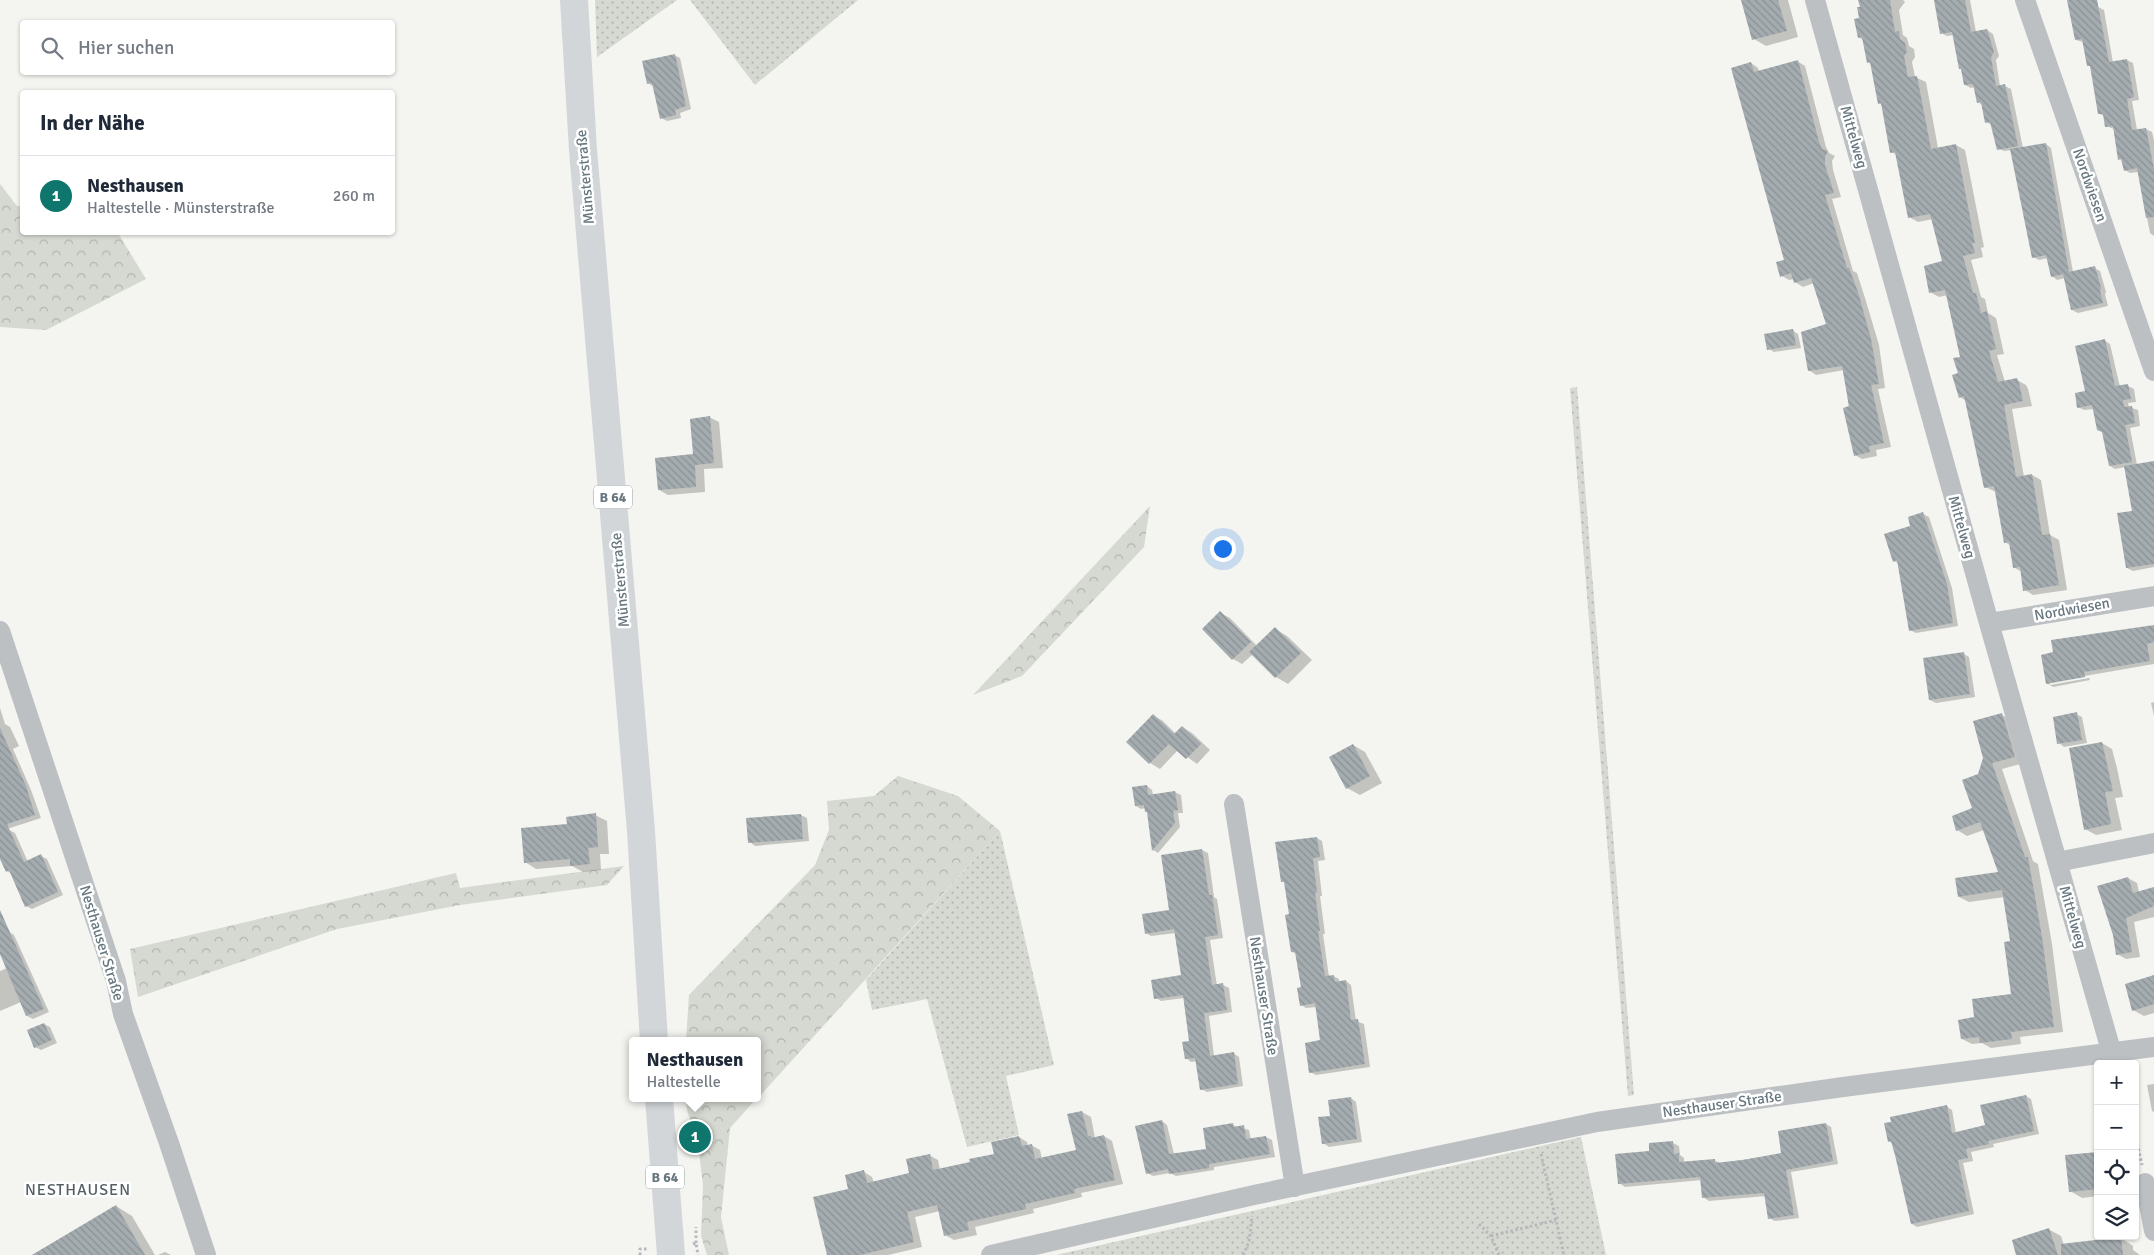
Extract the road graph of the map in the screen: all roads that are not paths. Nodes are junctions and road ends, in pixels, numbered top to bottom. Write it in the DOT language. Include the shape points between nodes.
graph roads {
  1 [pos="574,0"];
  2 [pos="1815,0"];
  3 [pos="2025,0"];
  4 [pos="2154,371"];
  5 [pos="2154,596"];
  6 [pos="1989,623"];
  7 [pos="0,631"];
  8 [pos="1234,804"];
  9 [pos="2154,843"];
  10 [pos="2057,862"];
  11 [pos="654,1037"];
  12 [pos="2154,1047"];
  13 [pos="2112,1054"];
  14 [pos="659,1102"];
  15 [pos="2145,1183"];
  16 [pos="1295,1187"];
  17 [pos="2154,1231"];
  18 [pos="206,1255"];
  19 [pos="671,1255"];
  20 [pos="991,1255"];
  1 -- 11 [label="main road, Münsterstraße / B 64" via="583,150 641,831"];
  2 -- 6 [label="street, Mittelweg"];
  3 -- 4 [label="street, Nordwiesen"];
  5 -- 6 [label="street, Nordwiesen"];
  6 -- 10 [label="street, Mittelweg"];
  7 -- 18 [label="street, Nesthauser Straße"];
  8 -- 16 [label="street, Nesthauser Straße"];
  9 -- 10 [label="street"];
  10 -- 13 [label="street, Mittelweg"];
  12 -- 13 [label="street, Nesthauser Straße"];
  13 -- 16 [label="street, Nesthauser Straße" via="1843,1087 1607,1121"];
  14 -- 19 [label="main road, B 64"];
  15 -- 17 [label="street"];
  16 -- 20 [label="street, Nesthauser Straße"];
}
